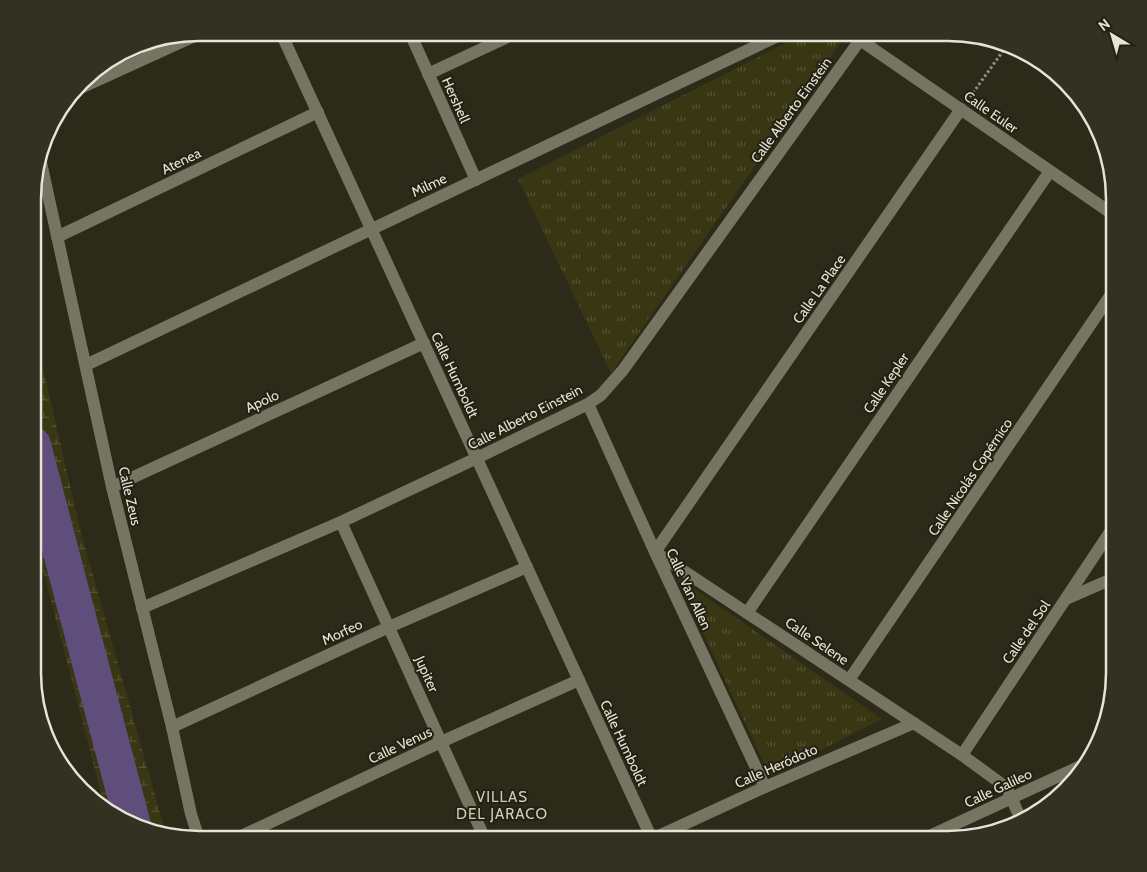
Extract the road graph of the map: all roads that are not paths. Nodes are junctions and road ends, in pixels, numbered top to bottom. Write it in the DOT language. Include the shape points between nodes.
graph roads {
  1 [pos="286,42"];
  2 [pos="414,42"];
  3 [pos="497,42"];
  4 [pos="765,42"];
  5 [pos="851,42"];
  6 [pos="864,42"];
  7 [pos="178,43"];
  8 [pos="153,49"];
  9 [pos="155,54"];
  10 [pos="428,74"];
  11 [pos="93,82"];
  12 [pos="961,109"];
  13 [pos="318,112"];
  14 [pos="1050,171"];
  15 [pos="44,175"];
  16 [pos="476,180"];
  17 [pos="1106,209"];
  18 [pos="372,229"];
  19 [pos="57,237"];
  20 [pos="1106,302"];
  21 [pos="424,343"];
  22 [pos="86,365"];
  23 [pos="588,404"];
  24 [pos="477,458"];
  25 [pos="112,486"];
  26 [pos="341,522"];
  27 [pos="1105,539"];
  28 [pos="655,552"];
  29 [pos="527,567"];
  30 [pos="1105,582"];
  31 [pos="1066,599"];
  32 [pos="142,608"];
  33 [pos="747,613"];
  34 [pos="389,627"];
  35 [pos="579,680"];
  36 [pos="850,680"];
  37 [pos="914,723"];
  38 [pos="172,727"];
  39 [pos="441,742"];
  40 [pos="962,755"];
  41 [pos="1073,769"];
  42 [pos="765,787"];
  43 [pos="1012,798"];
  44 [pos="1019,814"];
  45 [pos="196,830"];
  46 [pos="254,830"];
  47 [pos="481,830"];
  48 [pos="648,831"];
  49 [pos="670,831"];
  50 [pos="942,831"];
  1 -- 13 [label="street, Calle Humboldt"];
  2 -- 10 [label="street, Hershell"];
  3 -- 10 [label="street"];
  4 -- 16 [label="street, Milme"];
  5 -- 23 [label="street, Calle Alberto Einstein" via="623,370"];
  6 -- 12 [label="street, Calle Euler"];
  7 -- 9 [label="street"];
  8 -- 9 [label="street"];
  9 -- 11 [label="street"];
  10 -- 16 [label="street, Hershell"];
  12 -- 14 [label="street, Calle Euler"];
  12 -- 28 [label="street, Calle La Place"];
  13 -- 18 [label="street, Calle Humboldt"];
  13 -- 19 [label="street, Atenea"];
  14 -- 17 [label="street, Calle Euler"];
  14 -- 33 [label="street, Calle Kepler"];
  15 -- 19 [label="street, Calle Zeus"];
  16 -- 18 [label="street, Milme"];
  18 -- 21 [label="street, Calle Humboldt"];
  18 -- 22 [label="street, Milme"];
  19 -- 22 [label="street, Calle Zeus"];
  20 -- 36 [label="street, Calle Nicolás Copérnico"];
  21 -- 24 [label="street, Calle Humboldt"];
  21 -- 25 [label="street, Apolo"];
  22 -- 25 [label="street, Calle Zeus"];
  23 -- 24 [label="street, Calle Alberto Einstein"];
  23 -- 28 [label="street, Calle Van Allen"];
  24 -- 26 [label="street, Calle Alberto Einstein"];
  24 -- 29 [label="street, Calle Humboldt"];
  25 -- 32 [label="street, Calle Zeus"];
  26 -- 32 [label="street, Calle Alberto Einstein"];
  26 -- 34 [label="street, Jupiter"];
  27 -- 31 [label="street, Calle del Sol"];
  28 -- 33 [label="street, Calle Selene"];
  28 -- 42 [label="street, Calle Van Allen"];
  29 -- 34 [label="street, Morfeo"];
  29 -- 35 [label="street, Calle Humboldt"];
  30 -- 31 [label="street"];
  31 -- 40 [label="street, Calle del Sol"];
  32 -- 38 [label="street, Calle Zeus"];
  33 -- 36 [label="street, Calle Selene"];
  34 -- 38 [label="street, Morfeo"];
  34 -- 39 [label="street, Jupiter"];
  35 -- 39 [label="street, Calle Venus"];
  35 -- 48 [label="street, Calle Humboldt"];
  36 -- 37 [label="street, Calle Selene"];
  37 -- 40 [label="street, Calle Selene"];
  37 -- 42 [label="street, Calle Heródoto"];
  38 -- 45 [label="street, Calle Zeus"];
  39 -- 46 [label="street, Calle Venus"];
  39 -- 47 [label="street, Jupiter"];
  40 -- 43 [label="street, Calle Selene" via="1007,788"];
  41 -- 43 [label="street, Calle Galileo"];
  42 -- 49 [label="street, Calle Heródoto"];
  43 -- 44 [label="street, Calle Selene"];
  43 -- 50 [label="street, Calle Galileo"];
}
